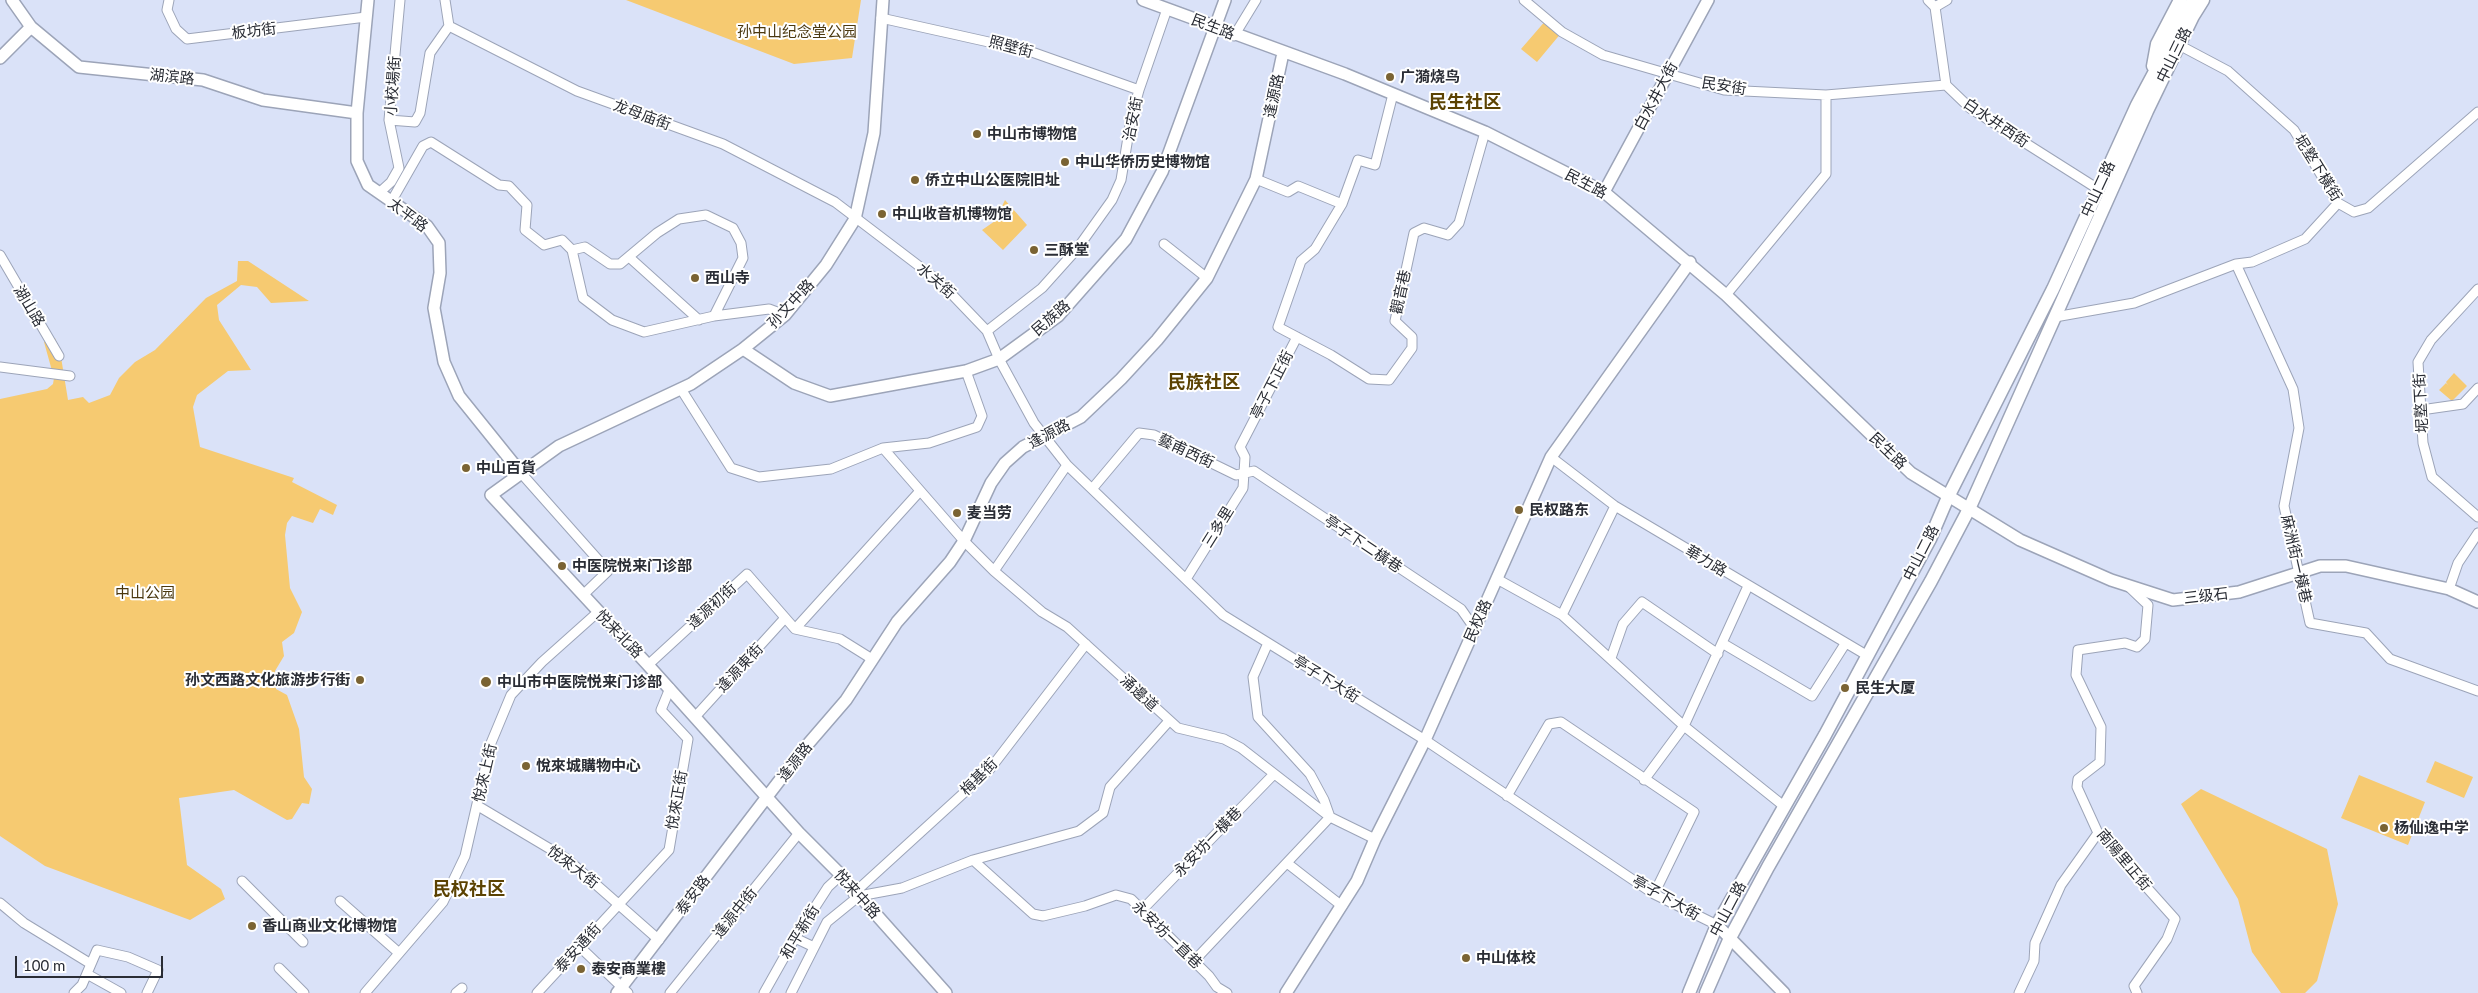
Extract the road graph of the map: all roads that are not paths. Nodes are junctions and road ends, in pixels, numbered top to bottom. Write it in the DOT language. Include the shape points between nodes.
graph roads {
  1 [pos="12,0"];
  2 [pos="169,0"];
  3 [pos="368,0"];
  4 [pos="400,0"];
  5 [pos="445,0"];
  6 [pos="883,0"];
  7 [pos="1143,0"];
  8 [pos="1225,0"];
  9 [pos="1256,0"];
  10 [pos="1524,0"];
  11 [pos="1708,0"];
  12 [pos="1928,0"];
  13 [pos="1947,0"];
  14 [pos="2180,0"];
  15 [pos="2193,0"];
  16 [pos="2204,0"];
  17 [pos="2214,0"];
  18 [pos="1160,5"];
  19 [pos="1934,7"];
  20 [pos="2193,16"];
  21 [pos="366,17"];
  22 [pos="881,18"];
  23 [pos="448,26"];
  24 [pos="31,27"];
  25 [pos="1214,28"];
  26 [pos="1234,36"];
  27 [pos="2179,46"];
  28 [pos="1283,53"];
  29 [pos="0,58"];
  30 [pos="1668,74"];
  31 [pos="2150,78"];
  32 [pos="1946,85"];
  33 [pos="1138,90"];
  34 [pos="1393,94"];
  35 [pos="1826,95"];
  36 [pos="2142,108"];
  37 [pos="2478,112"];
  38 [pos="357,113"];
  39 [pos="390,120"];
  40 [pos="1485,132"];
  41 [pos="1256,179"];
  42 [pos="2098,189"];
  43 [pos="1604,192"];
  44 [pos="379,193"];
  45 [pos="391,202"];
  46 [pos="2338,203"];
  47 [pos="1342,204"];
  48 [pos="855,219"];
  49 [pos="1164,244"];
  50 [pos="572,250"];
  51 [pos="0,255"];
  52 [pos="629,258"];
  53 [pos="1690,262"];
  54 [pos="2236,264"];
  55 [pos="4,272"];
  56 [pos="1207,278"];
  57 [pos="2478,289"];
  58 [pos="1726,295"];
  59 [pos="785,315"];
  60 [pos="714,316"];
  61 [pos="2055,317"];
  62 [pos="699,320"];
  63 [pos="987,330"];
  64 [pos="1297,336"];
  65 [pos="743,349"];
  66 [pos="58,356"];
  67 [pos="999,359"];
  68 [pos="0,367"];
  69 [pos="966,371"];
  70 [pos="70,376"];
  71 [pos="2478,388"];
  72 [pos="681,389"];
  73 [pos="2421,410"];
  74 [pos="1044,437"];
  75 [pos="883,448"];
  76 [pos="1551,457"];
  77 [pos="1067,466"];
  78 [pos="522,473"];
  79 [pos="1244,473"];
  80 [pos="1092,489"];
  81 [pos="920,491"];
  82 [pos="491,495"];
  83 [pos="1948,497"];
  84 [pos="1616,506"];
  85 [pos="1969,509"];
  86 [pos="2478,517"];
  87 [pos="2478,534"];
  88 [pos="964,541"];
  89 [pos="994,570"];
  90 [pos="2299,573"];
  91 [pos="1186,579"];
  92 [pos="1497,579"];
  93 [pos="2128,585"];
  94 [pos="1748,586"];
  95 [pos="2449,589"];
  96 [pos="583,596"];
  97 [pos="2478,602"];
  98 [pos="598,612"];
  99 [pos="1562,615"];
  100 [pos="786,618"];
  101 [pos="795,629"];
  102 [pos="1474,629"];
  103 [pos="1268,643"];
  104 [pos="1722,643"];
  105 [pos="1086,644"];
  106 [pos="1845,644"];
  107 [pos="1718,654"];
  108 [pos="1868,656"];
  109 [pos="1611,658"];
  110 [pos="872,660"];
  111 [pos="648,664"];
  112 [pos="670,688"];
  113 [pos="2478,691"];
  114 [pos="695,717"];
  115 [pos="1169,721"];
  116 [pos="1684,726"];
  117 [pos="1425,740"];
  118 [pos="1274,774"];
  119 [pos="1644,780"];
  120 [pos="768,796"];
  121 [pos="1507,796"];
  122 [pos="478,806"];
  123 [pos="1784,807"];
  124 [pos="1330,817"];
  125 [pos="799,833"];
  126 [pos="2098,833"];
  127 [pos="1375,839"];
  128 [pos="973,860"];
  129 [pos="1287,863"];
  130 [pos="841,875"];
  131 [pos="242,881"];
  132 [pos="856,894"];
  133 [pos="1654,894"];
  134 [pos="340,900"];
  135 [pos="619,903"];
  136 [pos="0,904"];
  137 [pos="1342,906"];
  138 [pos="1142,910"];
  139 [pos="1717,925"];
  140 [pos="795,938"];
  141 [pos="1730,938"];
  142 [pos="659,940"];
  143 [pos="303,942"];
  144 [pos="580,947"];
  145 [pos="814,947"];
  146 [pos="400,953"];
  147 [pos="1194,961"];
  148 [pos="91,964"];
  149 [pos="279,968"];
  150 [pos="87,974"];
  151 [pos="622,991"];
  152 [pos="74,993"];
  153 [pos="121,993"];
  154 [pos="147,993"];
  155 [pos="304,993"];
  156 [pos="365,993"];
  157 [pos="537,993"];
  158 [pos="670,993"];
  159 [pos="764,993"];
  160 [pos="791,993"];
  161 [pos="946,993"];
  162 [pos="1226,993"];
  163 [pos="1286,993"];
  164 [pos="1689,993"];
  165 [pos="1706,993"];
  166 [pos="1784,993"];
  167 [pos="2019,993"];
  168 [pos="2137,993"];
  1 -- 24 [label="street, 湖滨路"];
  2 -- 21 [label="street, 板坊街" via="167,10 176,29 187,39"];
  3 -- 21 [label="street, 太平路"];
  4 -- 39 [label="street, 小校場街"];
  5 -- 23 [label="street"];
  6 -- 22 [label="street, 孙文中路"];
  7 -- 18 [label="street, 民生路"];
  8 -- 25 [label="street, 民族路"];
  9 -- 26 [label="street"];
  10 -- 30 [label="street, 民安街" via="1562,32 1603,55"];
  11 -- 30 [label="street, 白水井大街"];
  12 -- 19 [label="street"];
  13 -- 19 [label="street"];
  14 -- 31 [label="main road" via="2157,44"];
  15 -- 31 [label="main road, 中山三路"];
  16 -- 20 [label="main road, 中山三路"];
  17 -- 20 [label="main road"];
  18 -- 25 [label="street, 民生路"];
  18 -- 33 [label="street, 治安街"];
  19 -- 32 [label="street"];
  20 -- 27 [label="main road, 中山三路"];
  21 -- 38 [label="street, 太平路"];
  22 -- 33 [label="street, 照壁街" via="1029,51"];
  22 -- 48 [label="street, 孙文中路" via="874,133"];
  23 -- 39 [label="street" via="430,53 420,113 415,122"];
  23 -- 48 [label="street, 龙母庙街" via="577,92 723,144 835,202"];
  24 -- 29 [label="street"];
  24 -- 38 [label="street, 湖滨路" via="79,67 203,80 263,100"];
  25 -- 26 [label="street, 民生路"];
  25 -- 67 [label="street, 民族路" via="1162,172 1126,239 1058,316"];
  26 -- 28 [label="street, 民生路"];
  27 -- 36 [label="main road, 中山三路"];
  27 -- 46 [label="street, 坭墪下橫街" via="2228,71 2294,130"];
  28 -- 34 [label="street, 民生路"];
  28 -- 41 [label="street, 逢源路"];
  30 -- 35 [label="street, 民安街" via="1724,90"];
  30 -- 43 [label="street, 白水井大街"];
  31 -- 36 [label="main road, 中山三路"];
  32 -- 35 [label="street, 民安街"];
  32 -- 42 [label="street, 白水井西街" via="1970,108"];
  33 -- 63 [label="street, 治安街" via="1121,180 1112,200 1078,250 1042,288"];
  34 -- 40 [label="street, 民生路"];
  34 -- 47 [label="street, 亭子下正街" via="1375,165 1358,160"];
  35 -- 58 [label="street" via="1826,174"];
  36 -- 42 [label="main road, 中山二路"];
  36 -- 61 [label="main road, 中山二路"];
  37 -- 46 [label="street, 坭墪下橫街" via="2368,208 2354,212"];
  38 -- 44 [label="street, 太平路" via="356,161 368,185"];
  39 -- 44 [label="street, 小校場街" via="399,168"];
  40 -- 43 [label="street, 民生路"];
  40 -- 64 [label="street, 觀音巷" via="1459,223 1448,235 1424,228 1414,234 1395,321 1412,337 1412,348 1389,380 1370,379"];
  41 -- 47 [label="street" via="1288,192 1298,186"];
  41 -- 56 [label="street, 逢源路"];
  42 -- 83 [label="main road, 中山二路" via="2053,288"];
  43 -- 53 [label="street, 民生路"];
  44 -- 45 [label="street, 太平路"];
  45 -- 50 [label="street" via="423,146 431,142 499,185 509,186 527,205 525,230 544,245 562,240"];
  45 -- 78 [label="street, 太平路" via="427,226 439,243 440,273 434,308 444,362 459,396"];
  46 -- 54 [label="street" via="2305,239 2252,262"];
  47 -- 64 [label="street, 亭子下正街" via="1314,249 1300,261 1278,327"];
  48 -- 59 [label="street, 孙文中路" via="826,265"];
  48 -- 63 [label="street, 水关街" via="940,282"];
  49 -- 56 [label="street"];
  50 -- 52 [label="street" via="585,247 610,264 620,264"];
  50 -- 62 [label="street" via="583,298 612,320 644,332"];
  51 -- 55 [label="street, 湖山路"];
  52 -- 60 [label="street" via="679,219 706,215 733,228 744,258"];
  52 -- 62 [label="street"];
  53 -- 58 [label="street, 民生路"];
  53 -- 76 [label="street, 民权路"];
  54 -- 61 [label="street" via="2134,303"];
  54 -- 90 [label="street, 麻洲街一橫巷" via="2293,389 2299,428 2284,506"];
  55 -- 66 [label="street, 湖山路"];
  56 -- 74 [label="street, 逢源路" via="1121,379 1081,417"];
  57 -- 73 [label="street, 坭墪下街" via="2431,340 2418,362"];
  58 -- 83 [label="street, 民生路" via="1911,473"];
  59 -- 60 [label="street" via="769,309"];
  59 -- 65 [label="street, 孙文中路"];
  60 -- 62 [label="street"];
  61 -- 85 [label="main road, 中山二路"];
  63 -- 67 [label="street, 水关街"];
  64 -- 79 [label="street, 亭子下正街" via="1240,446"];
  65 -- 69 [label="street, 民族路" via="794,384 830,396"];
  65 -- 72 [label="street, 孙文中路"];
  67 -- 69 [label="street, 民族路"];
  67 -- 74 [label="street, 亭子下大街"];
  68 -- 70 [label="street"];
  69 -- 75 [label="street" via="982,416 977,427 929,443"];
  71 -- 73 [label="street" via="2463,404"];
  72 -- 75 [label="street" via="731,468 759,477 831,469"];
  72 -- 78 [label="street, 孙文中路" via="559,446"];
  73 -- 86 [label="street, 坭墪下街" via="2423,443 2432,477"];
  74 -- 77 [label="street, 亭子下大街"];
  74 -- 88 [label="street, 逢源路" via="1023,447 1005,463 991,483"];
  75 -- 81 [label="street, 涌邊道"];
  76 -- 84 [label="street, 華力路"];
  76 -- 92 [label="street, 民权路"];
  77 -- 80 [label="street, 亭子下大街"];
  77 -- 89 [label="street"];
  78 -- 82 [label="street, 孙文中路"];
  78 -- 96 [label="street" via="608,571"];
  79 -- 80 [label="street, 藝甫西街" via="1236,475 1154,435 1139,433"];
  79 -- 91 [label="street, 三多里" via="1243,488"];
  79 -- 102 [label="street, 亭子下二橫巷" via="1254,471 1460,609"];
  80 -- 91 [label="street, 亭子下大街"];
  81 -- 88 [label="street, 涌邊道"];
  81 -- 101 [label="street"];
  82 -- 96 [label="street, 悦来北路"];
  83 -- 85 [label="street, 三级石"];
  83 -- 108 [label="main road, 中山二路" via="1930,539"];
  84 -- 94 [label="street, 華力路"];
  84 -- 99 [label="street"];
  85 -- 93 [label="street, 三级石" via="2020,540"];
  85 -- 141 [label="main road, 中山二路"];
  87 -- 95 [label="street" via="2458,563"];
  88 -- 89 [label="street, 涌邊道"];
  88 -- 110 [label="street, 逢源路" via="950,562 897,622"];
  89 -- 105 [label="street, 涌邊道" via="1042,612 1067,627"];
  90 -- 93 [label="street, 三级石" via="2240,592 2173,600"];
  90 -- 95 [label="street, 三级石" via="2320,566 2346,566"];
  90 -- 113 [label="street, 麻洲街一橫巷" via="2310,623 2366,633 2390,660"];
  91 -- 103 [label="street, 亭子下大街" via="1223,615"];
  92 -- 99 [label="street"];
  92 -- 102 [label="street, 民权路"];
  93 -- 126 [label="street, 南陽里正街" via="2148,605 2145,639 2137,646 2125,643 2078,650 2076,675 2101,726 2100,762 2078,779 2077,787"];
  94 -- 104 [label="street"];
  94 -- 106 [label="street, 華力路"];
  95 -- 97 [label="street, 三级石"];
  96 -- 98 [label="street, 悦来北路"];
  98 -- 111 [label="street, 悦来北路"];
  98 -- 122 [label="street, 悅來上街" via="511,695 491,742"];
  99 -- 109 [label="street"];
  100 -- 101 [label="street, 逢源初街"];
  100 -- 111 [label="street, 逢源初街" via="747,574"];
  100 -- 114 [label="street, 逢源東街"];
  101 -- 110 [label="street" via="840,639"];
  102 -- 117 [label="street, 民权路"];
  103 -- 117 [label="street, 亭子下大街"];
  103 -- 124 [label="street" via="1253,677 1258,717 1310,774"];
  104 -- 106 [label="street" via="1812,696"];
  104 -- 107 [label="street"];
  105 -- 115 [label="street, 涌邊道"];
  105 -- 132 [label="street, 梅基街" via="990,769"];
  106 -- 108 [label="street, 華力路"];
  107 -- 109 [label="street" via="1642,602 1623,624"];
  107 -- 116 [label="street"];
  108 -- 123 [label="main road, 中山二路"];
  109 -- 116 [label="street"];
  110 -- 120 [label="street, 逢源路" via="846,700"];
  111 -- 112 [label="street, 悦来北路"];
  112 -- 114 [label="street, 悦来北路"];
  112 -- 135 [label="street, 悅來正街" via="662,710 688,739 669,850"];
  114 -- 120 [label="street, 悦来北路"];
  115 -- 118 [label="street, 涌邊道" via="1178,728 1224,739"];
  115 -- 128 [label="street" via="1110,787 1103,813 1079,830"];
  116 -- 119 [label="street"];
  116 -- 123 [label="street"];
  117 -- 121 [label="street, 亭子下大街"];
  117 -- 127 [label="street, 民权路"];
  118 -- 124 [label="street, 涌邊道"];
  118 -- 138 [label="street, 永安坊一橫巷"];
  119 -- 121 [label="street" via="1561,722 1549,724"];
  119 -- 133 [label="street" via="1694,812"];
  120 -- 125 [label="street, 悦来中路"];
  120 -- 142 [label="street, 泰安路"];
  121 -- 133 [label="street, 亭子下大街"];
  122 -- 135 [label="street, 悅來大街" via="567,859"];
  122 -- 146 [label="street, 悅來上街" via="464,856 444,902"];
  123 -- 139 [label="main road, 中山二路"];
  124 -- 127 [label="street, 涌邊道"];
  124 -- 129 [label="street"];
  125 -- 130 [label="street, 悦来中路"];
  125 -- 158 [label="street, 逢源中街"];
  126 -- 167 [label="street" via="2061,885 2035,943 2034,961"];
  126 -- 168 [label="street, 南陽里正街" via="2175,918 2167,939 2134,986"];
  127 -- 137 [label="street, 民权路" via="1358,881"];
  128 -- 132 [label="street" via="902,888"];
  128 -- 138 [label="street, 永安坊一直巷" via="1033,914 1043,916 1116,895 1131,899"];
  129 -- 137 [label="street"];
  129 -- 147 [label="street"];
  130 -- 132 [label="street, 悦来中路"];
  130 -- 140 [label="street, 和平新街" via="828,887"];
  131 -- 143 [label="street"];
  132 -- 145 [label="street, 梅基街" via="827,922"];
  132 -- 161 [label="street, 悦来中路"];
  133 -- 139 [label="street, 亭子下大街"];
  134 -- 146 [label="street"];
  135 -- 142 [label="street, 悅來大街"];
  135 -- 144 [label="street, 泰安通街"];
  136 -- 148 [label="street" via="24,924"];
  137 -- 163 [label="street, 民权路"];
  138 -- 147 [label="street, 永安坊一直巷"];
  139 -- 141 [label="street"];
  139 -- 164 [label="main road, 中山二路"];
  140 -- 145 [label="street"];
  140 -- 159 [label="street, 和平新街"];
  141 -- 165 [label="main road, 中山二路"];
  141 -- 166 [label="street"];
  142 -- 151 [label="street, 泰安路"];
  144 -- 151 [label="street"];
  144 -- 157 [label="street, 泰安通街"];
  145 -- 160 [label="street, 梅基街"];
  146 -- 156 [label="street, 悅來上街"];
  147 -- 162 [label="street, 永安坊一直巷"];
  148 -- 150 [label="street"];
  148 -- 154 [label="street" via="97,950 128,956 158,970"];
  149 -- 155 [label="street"];
  150 -- 152 [label="street"];
  150 -- 153 [label="street"];
}
